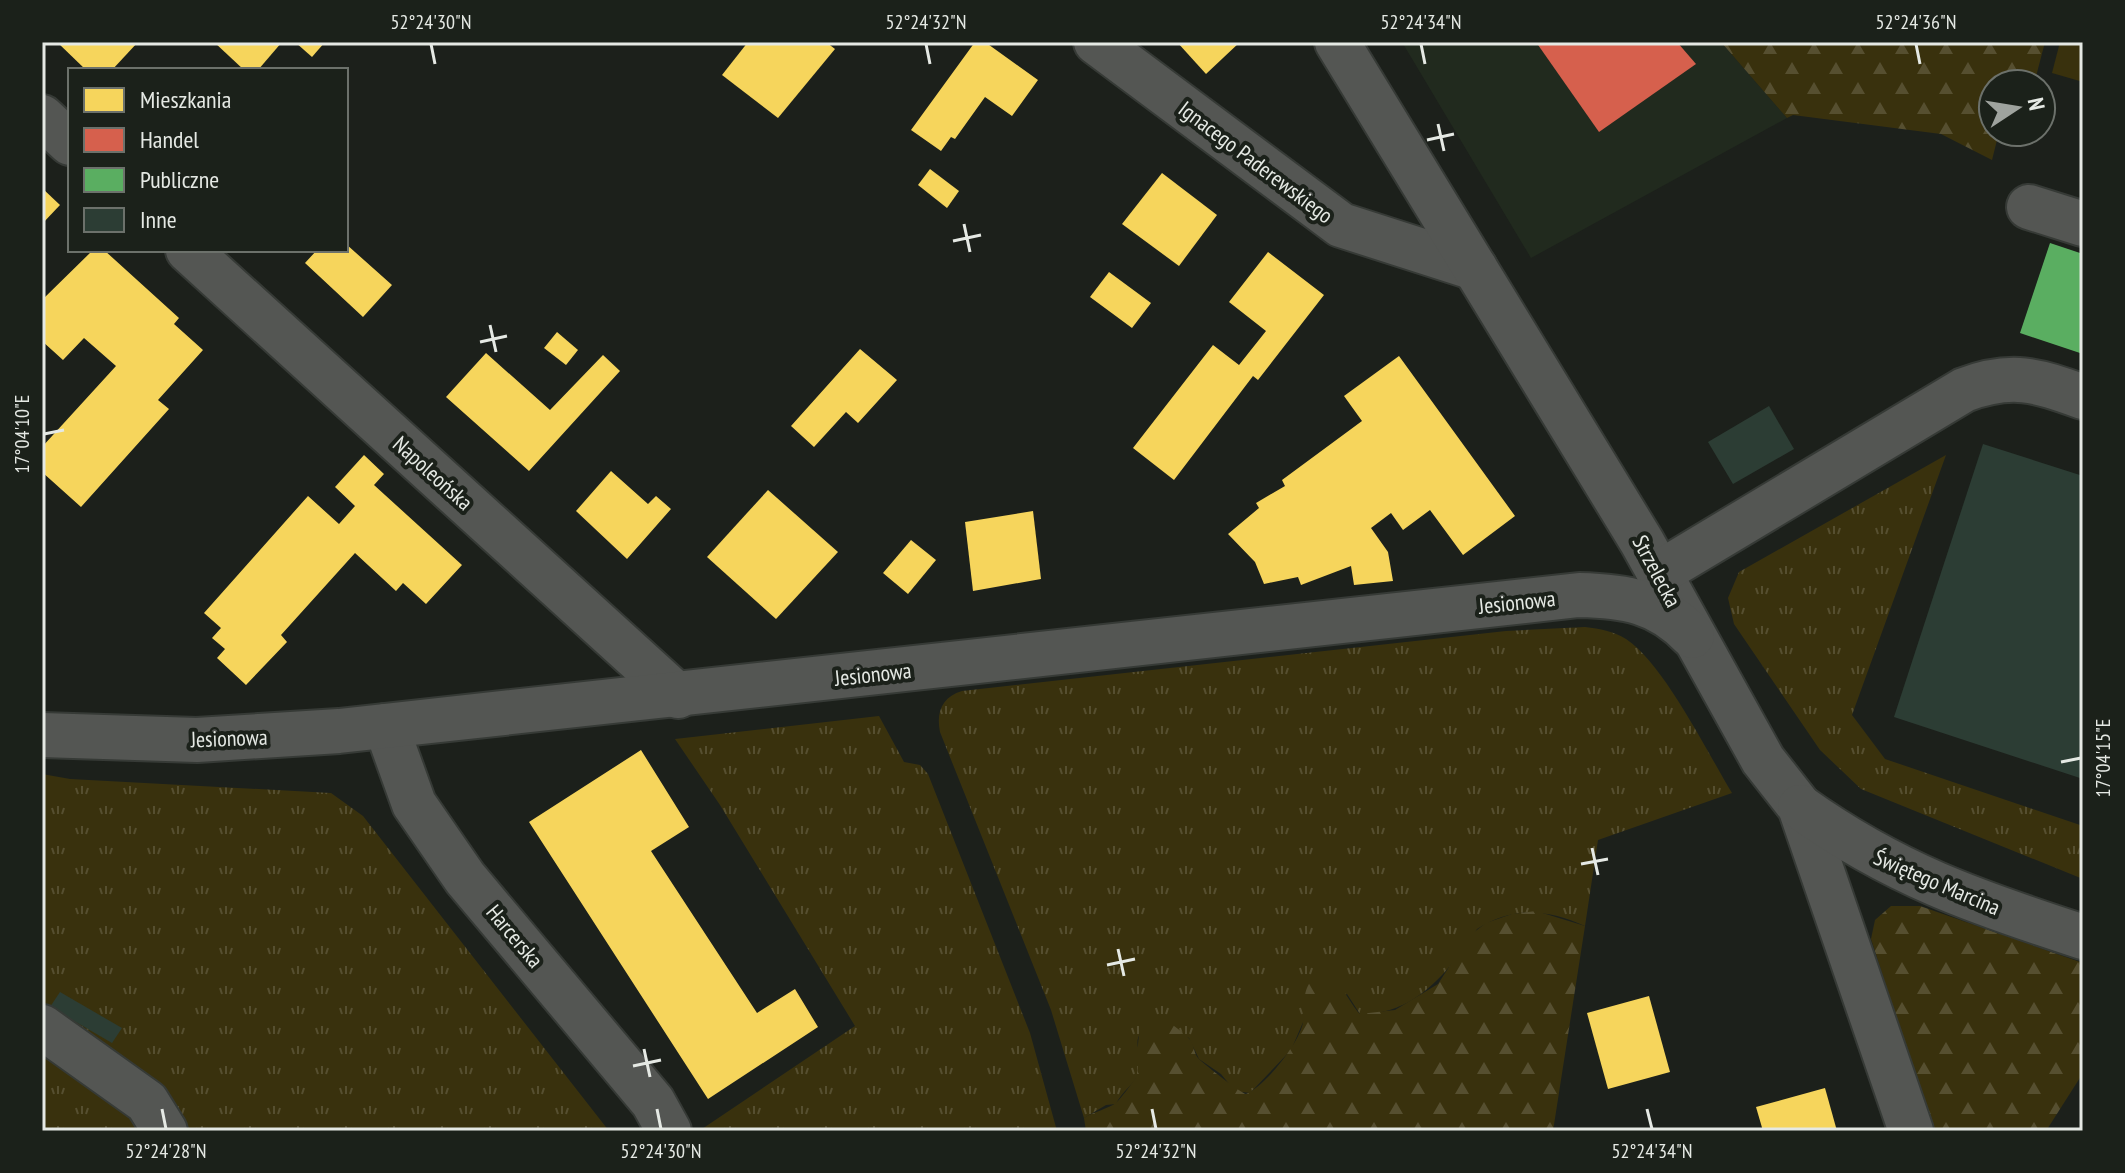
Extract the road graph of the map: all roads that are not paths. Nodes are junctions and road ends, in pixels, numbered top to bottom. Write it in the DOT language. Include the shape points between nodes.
graph roads {
  1 [pos="1096,42"];
  2 [pos="1337,42"];
  3 [pos="42,117"];
  4 [pos="68,141"];
  5 [pos="2029,207"];
  6 [pos="2083,224"];
  7 [pos="190,252"];
  8 [pos="1475,268"];
  9 [pos="2083,397"];
  10 [pos="1659,573"];
  11 [pos="1692,636"];
  12 [pos="678,696"];
  13 [pos="386,726"];
  14 [pos="42,735"];
  15 [pos="1800,807"];
  16 [pos="2083,937"];
  17 [pos="42,1027"];
  18 [pos="165,1131"];
  19 [pos="669,1131"];
  20 [pos="1911,1131"];
  1 -- 8 [label="street, Ignacego Paderewskiego" via="1341,225"];
  2 -- 8 [label="street, Strzelecka"];
  3 -- 4 [label="street"];
  5 -- 6 [label="street"];
  7 -- 12 [label="street, Napoleońska"];
  8 -- 10 [label="street, Strzelecka"];
  9 -- 10 [label="street" via="2027,379 2005,378 1964,390"];
  10 -- 11 [label="street, Strzelecka"];
  11 -- 12 [label="street, Jesionowa" via="1670,615 1640,600 1579,595"];
  11 -- 15 [label="street, Strzelecka" via="1763,760"];
  12 -- 13 [label="street, Jesionowa"];
  13 -- 14 [label="street, Jesionowa" via="197,740"];
  13 -- 19 [label="street, Harcerska" via="414,804 465,878 653,1102"];
  15 -- 16 [label="street, Świętego Marcina" via="1896,869"];
  15 -- 20 [label="street, Strzelecka"];
  17 -- 18 [label="street" via="147,1102"];
}
